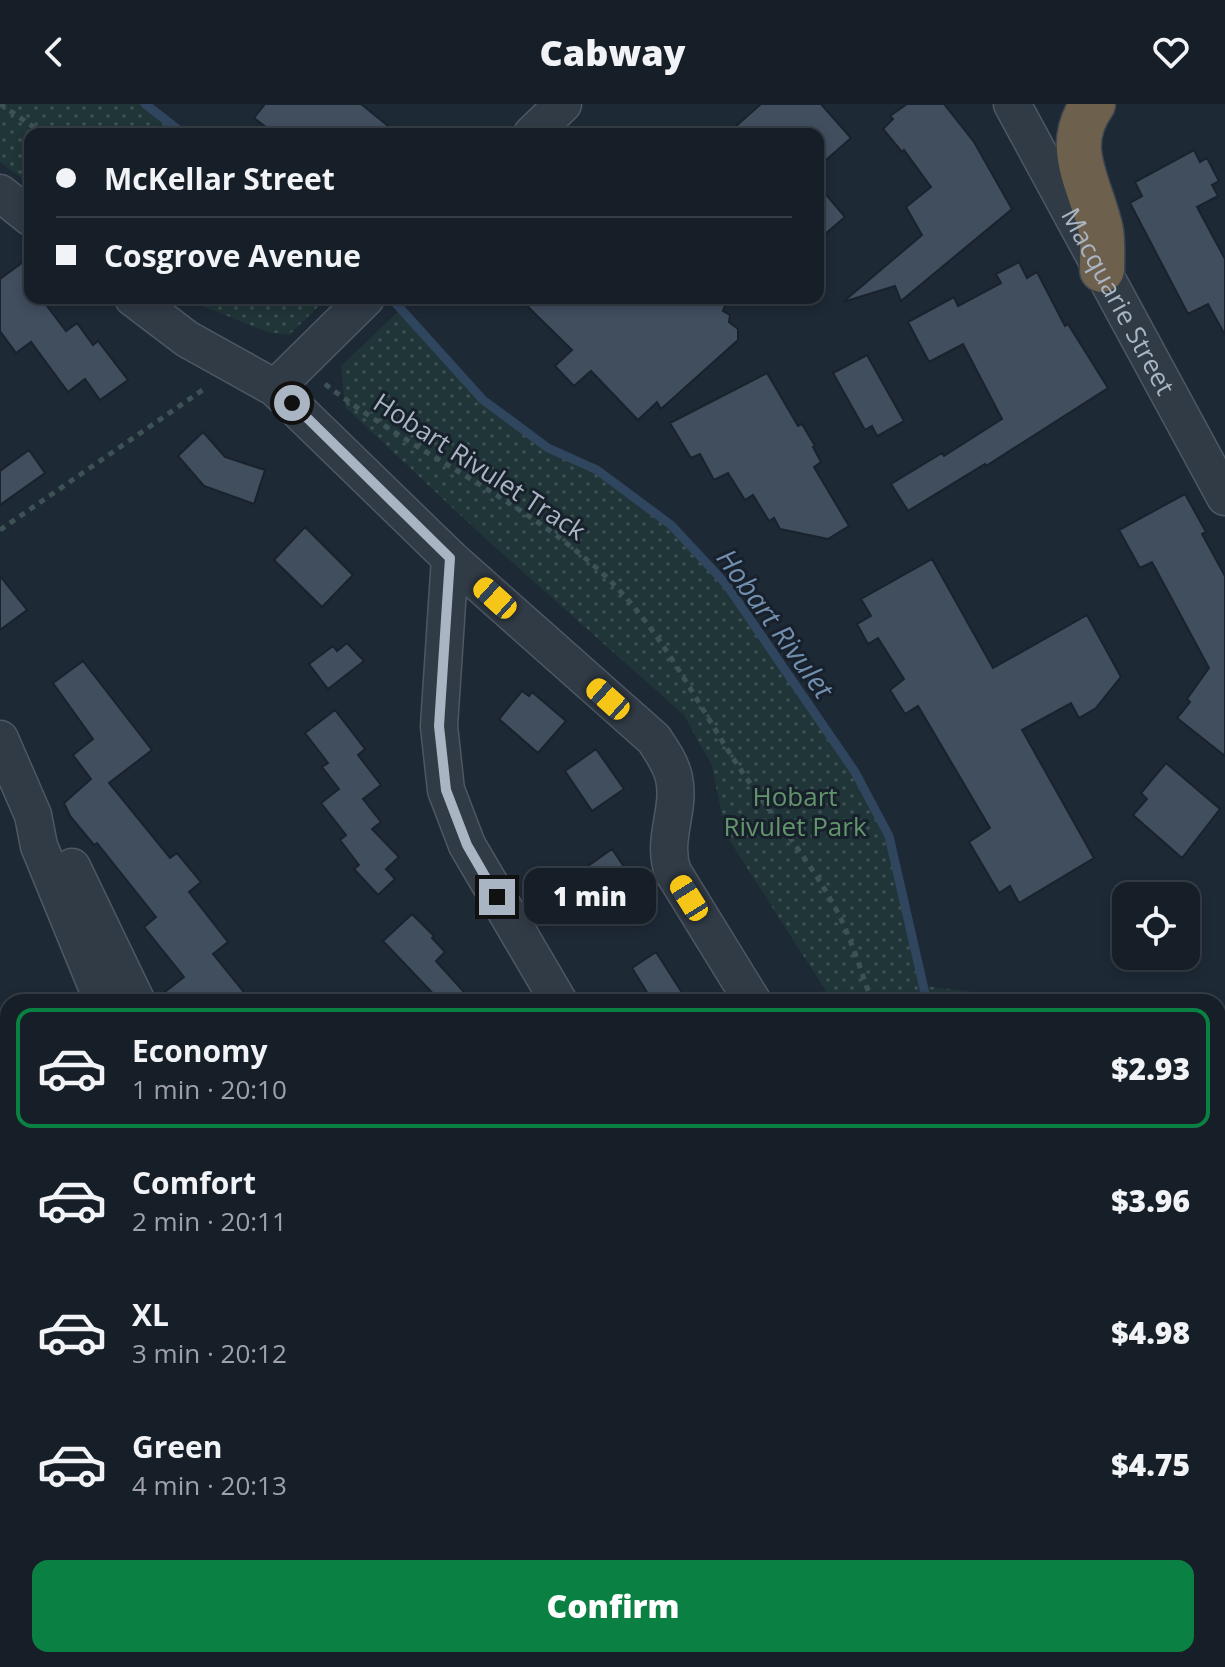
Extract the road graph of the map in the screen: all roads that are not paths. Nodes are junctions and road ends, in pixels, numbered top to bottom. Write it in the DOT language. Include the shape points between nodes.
graph roads {
  1 [pos="563,104"];
  2 [pos="1012,104"];
  3 [pos="1093,104"];
  4 [pos="538,128"];
  5 [pos="0,193"];
  6 [pos="24,212"];
  7 [pos="1102,270"];
  8 [pos="141,304"];
  9 [pos="362,304"];
  10 [pos="275,388"];
  11 [pos="1225,497"];
  12 [pos="450,558"];
  13 [pos="0,739"];
  14 [pos="33,815"];
  15 [pos="100,994"];
  16 [pos="133,994"];
  17 [pos="554,994"];
  18 [pos="748,994"];
  1 -- 4 [label="street"];
  2 -- 7 [label="street, Macquarie Street"];
  3 -- 7 [label="highway" via="1078,133 1079,163 1102,233"];
  5 -- 6 [label="street"];
  7 -- 11 [label="street, Macquarie Street"];
  8 -- 10 [label="street" via="187,339"];
  9 -- 10 [label="street" via="316,368"];
  10 -- 12 [label="street"];
  12 -- 17 [label="street" via="439,726 446,790 467,845"];
  12 -- 18 [label="street" via="654,739 675,780 668,859"];
  13 -- 14 [label="street"];
  14 -- 15 [label="street" via="39,846"];
  14 -- 16 [label="street" via="58,837"];
}
